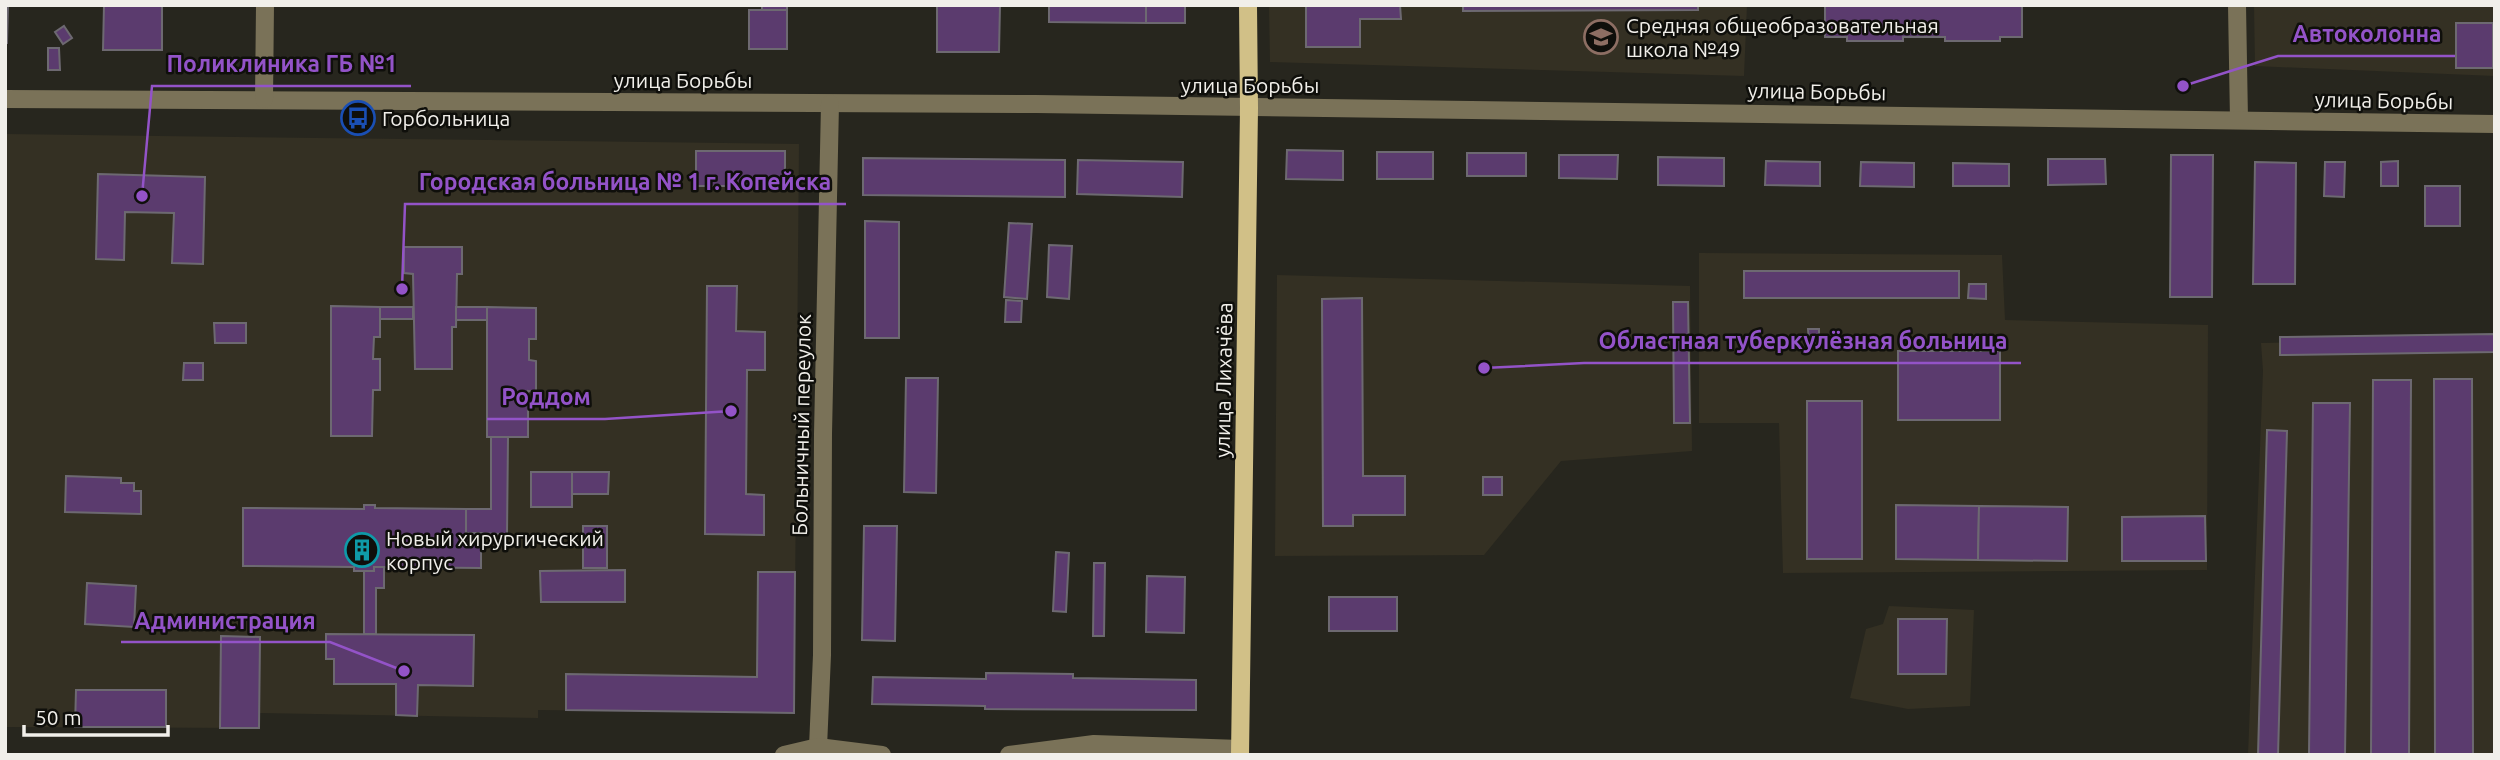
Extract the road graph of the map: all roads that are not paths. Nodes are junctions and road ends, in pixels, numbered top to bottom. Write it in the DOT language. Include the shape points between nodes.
graph roads {
  1 [pos="265,5"];
  2 [pos="1248,5"];
  3 [pos="2238,5"];
  4 [pos="5,99"];
  5 [pos="264,99"];
  6 [pos="830,104"];
  7 [pos="1250,108"];
  8 [pos="2239,120"];
  9 [pos="2495,124"];
  10 [pos="818,747"];
  11 [pos="1240,752"];
  12 [pos="784,755"];
  13 [pos="882,755"];
  14 [pos="1009,755"];
  1 -- 5 [label="street"];
  2 -- 7 [label="main road, улица Лихачёва"];
  3 -- 8 [label="street"];
  4 -- 5 [label="street, улица Борьбы"];
  5 -- 6 [label="street, улица Борьбы"];
  6 -- 7 [label="street, улица Борьбы"];
  6 -- 10 [label="street, Больничный переулок"];
  7 -- 8 [label="street, улица Борьбы"];
  7 -- 11 [label="main road, улица Лихачёва"];
  8 -- 9 [label="street, улица Борьбы"];
  10 -- 12 [label="street"];
  10 -- 13 [label="street"];
  11 -- 14 [label="street" via="1094,744"];
}
